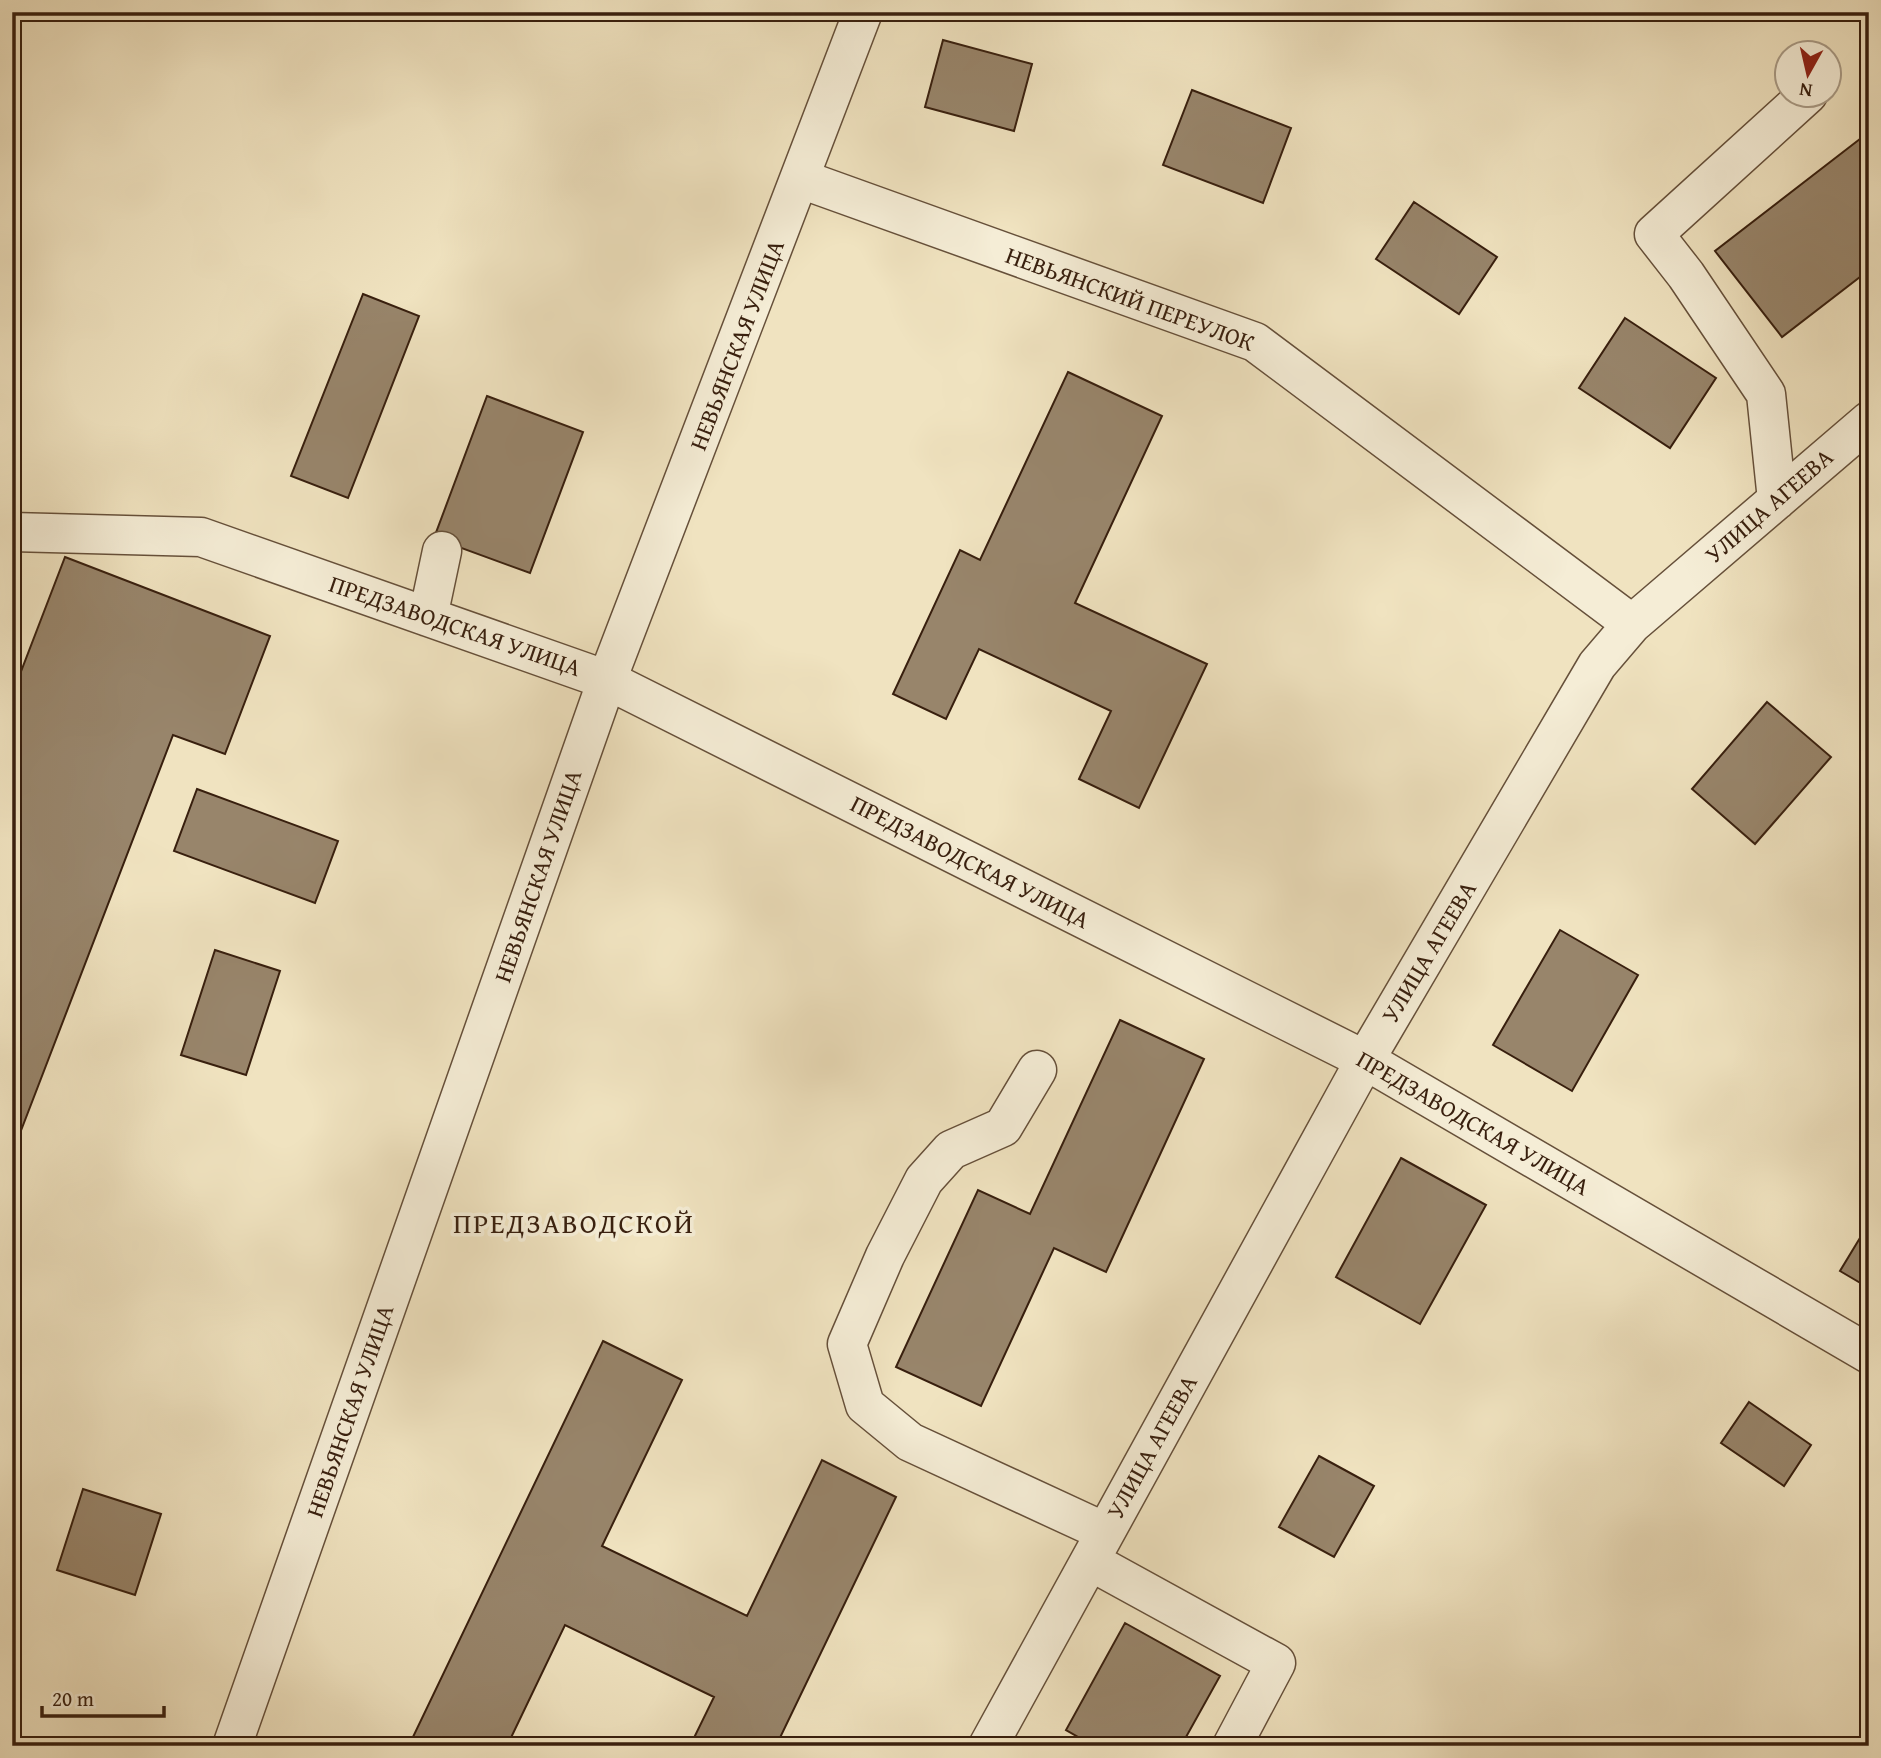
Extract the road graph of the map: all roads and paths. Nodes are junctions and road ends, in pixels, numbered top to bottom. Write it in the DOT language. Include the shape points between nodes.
graph roads {
  1 [pos="863,12"];
  2 [pos="1793,108"];
  3 [pos="801,179"];
  4 [pos="1869,421"];
  5 [pos="1777,500"];
  6 [pos="12,532"];
  7 [pos="442,551"];
  8 [pos="428,617"];
  9 [pos="1632,624"];
  10 [pos="607,680"];
  11 [pos="1365,1060"];
  12 [pos="1037,1070"];
  13 [pos="1869,1354"];
  14 [pos="1098,1547"];
  15 [pos="232,1746"];
  16 [pos="988,1746"];
  17 [pos="1233,1746"];
  1 -- 3 [label="street, НЕВЬЯНСКАЯ УЛИЦА"];
  2 -- 5 [label="street" via="1654,234 1766,394"];
  3 -- 9 [label="street, НЕВЬЯНСКИЙ ПЕРЕУЛОК" via="1255,342"];
  3 -- 10 [label="street, НЕВЬЯНСКАЯ УЛИЦА"];
  4 -- 5 [label="street, УЛИЦА АГЕЕВА"];
  5 -- 9 [label="street, УЛИЦА АГЕЕВА"];
  6 -- 8 [label="street, ПРЕДЗАВОДСКАЯ УЛИЦА" via="201,537"];
  7 -- 8 [label="street"];
  8 -- 10 [label="street, ПРЕДЗАВОДСКАЯ УЛИЦА"];
  9 -- 11 [label="street, УЛИЦА АГЕЕВА" via="1597,665"];
  10 -- 11 [label="street, ПРЕДЗАВОДСКАЯ УЛИЦА"];
  10 -- 15 [label="street, НЕВЬЯНСКАЯ УЛИЦА"];
  11 -- 13 [label="street, ПРЕДЗАВОДСКАЯ УЛИЦА"];
  11 -- 14 [label="street, УЛИЦА АГЕЕВА"];
  12 -- 14 [label="street" via="1003,1127 951,1150 924,1180 847,1344 865,1405 910,1443"];
  14 -- 16 [label="street, УЛИЦА АГЕЕВА"];
  14 -- 17 [label="street" via="1276,1663"];
}
